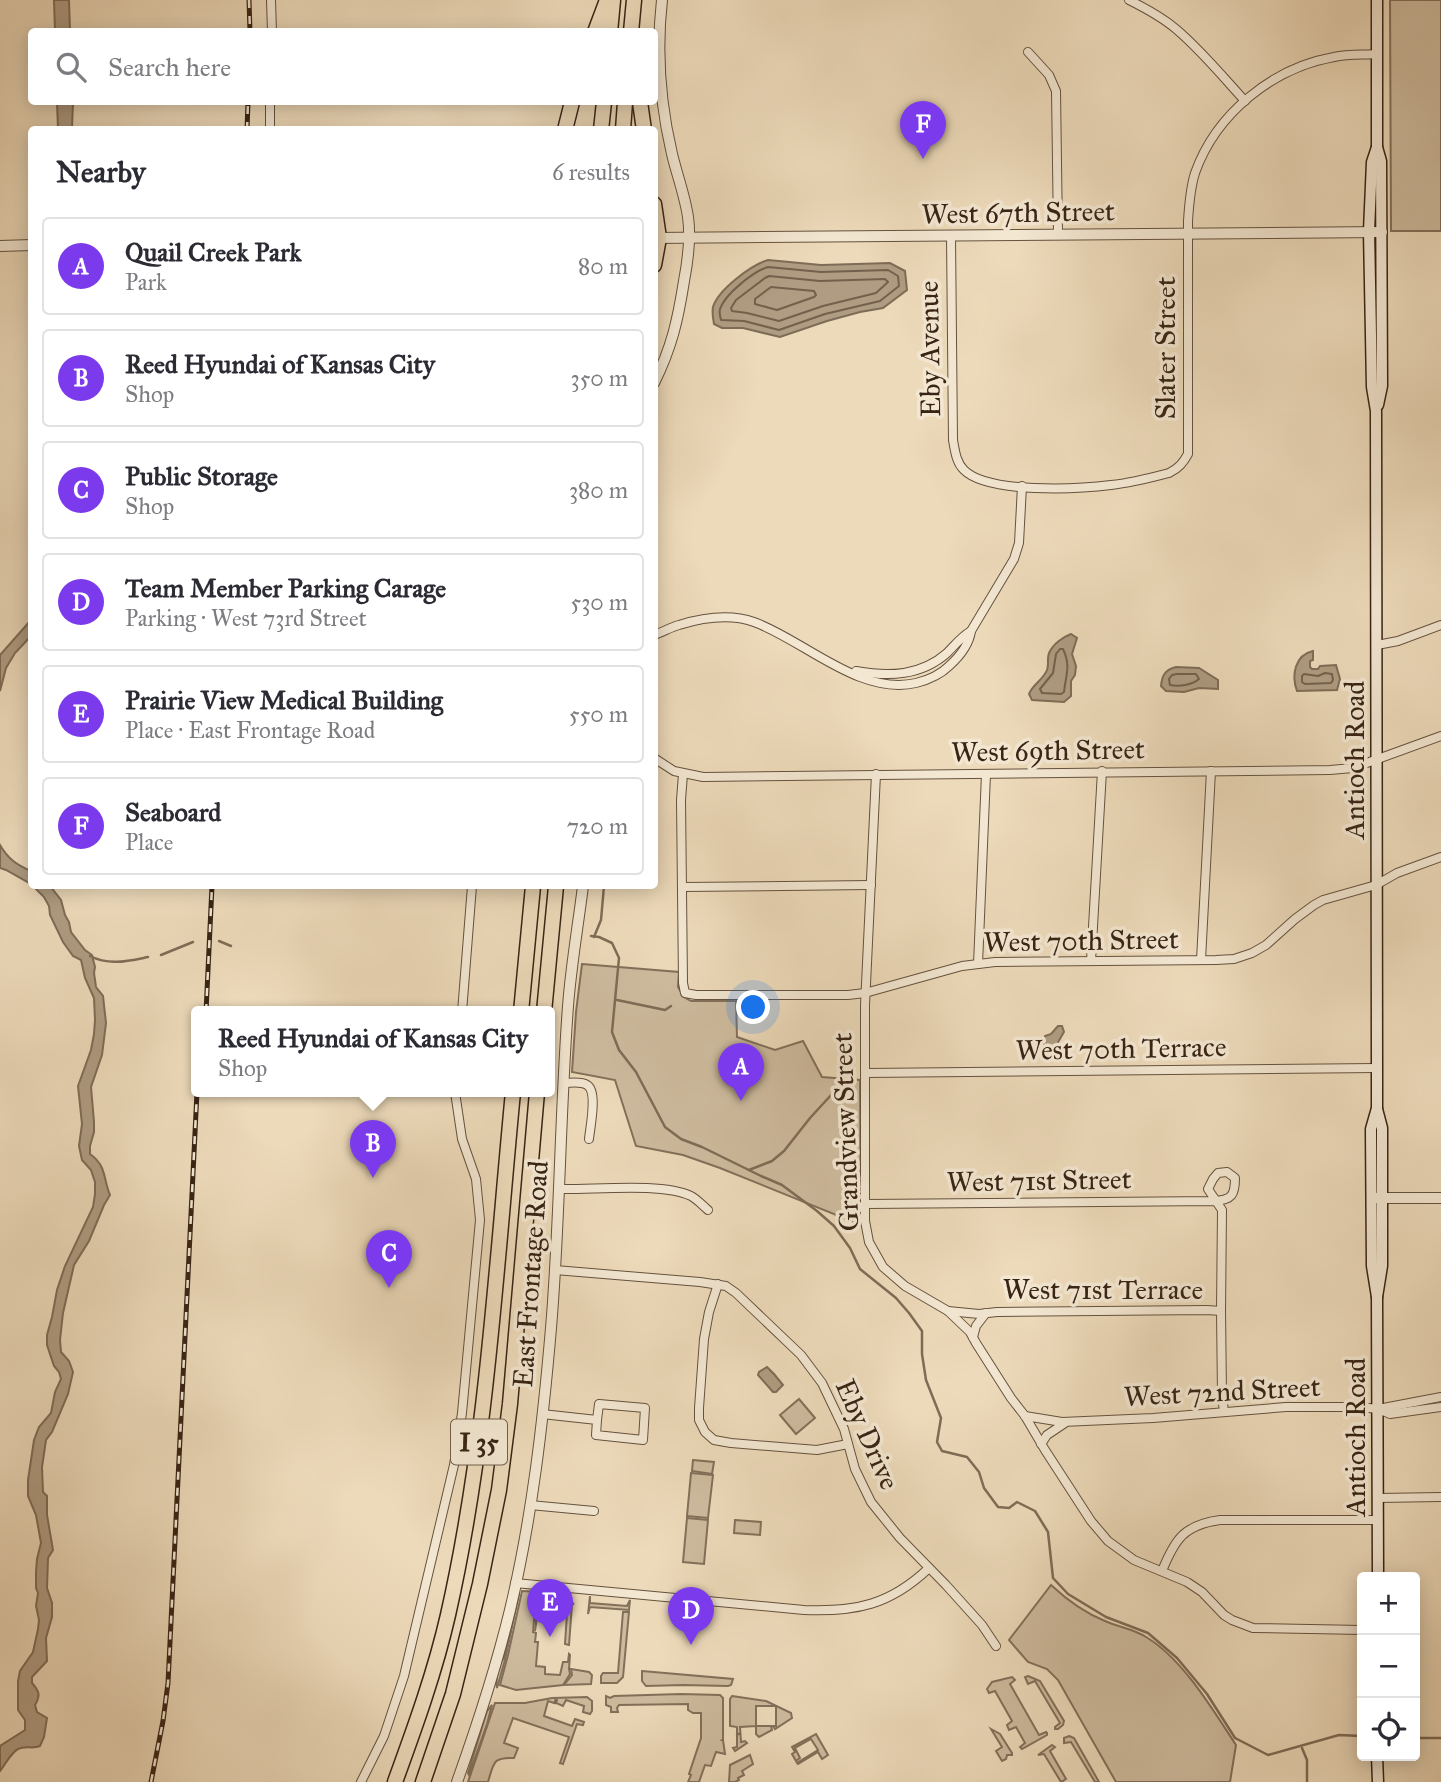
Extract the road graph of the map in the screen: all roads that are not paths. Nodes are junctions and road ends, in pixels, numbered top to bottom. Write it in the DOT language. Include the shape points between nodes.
graph roads {
  1 [pos="271,0"];
  2 [pos="607,0"];
  3 [pos="613,0"];
  4 [pos="634,0"];
  5 [pos="663,0"];
  6 [pos="1129,0"];
  7 [pos="1377,0"];
  8 [pos="272,28"];
  9 [pos="596,28"];
  10 [pos="610,28"];
  11 [pos="631,28"];
  12 [pos="1028,52"];
  13 [pos="1377,54"];
  14 [pos="1245,101"];
  15 [pos="270,105"];
  16 [pos="571,105"];
  17 [pos="604,105"];
  18 [pos="625,105"];
  19 [pos="640,105"];
  20 [pos="270,126"];
  21 [pos="566,126"];
  22 [pos="601,126"];
  23 [pos="623,126"];
  24 [pos="643,126"];
  25 [pos="1377,148"];
  26 [pos="1369,231"];
  27 [pos="1382,232"];
  28 [pos="1188,233"];
  29 [pos="1058,234"];
  30 [pos="950,236"];
  31 [pos="658,238"];
  32 [pos="689,238"];
  33 [pos="0,246"];
  34 [pos="28,246"];
  35 [pos="658,375"];
  36 [pos="1376,411"];
  37 [pos="1022,486"];
  38 [pos="1441,625"];
  39 [pos="658,633"];
  40 [pos="1377,645"];
  41 [pos="1441,736"];
  42 [pos="658,761"];
  43 [pos="1376,761"];
  44 [pos="1102,771"];
  45 [pos="1211,771"];
  46 [pos="683,774"];
  47 [pos="876,774"];
  48 [pos="986,774"];
  49 [pos="1441,857"];
  50 [pos="871,885"];
  51 [pos="1376,885"];
  52 [pos="682,887"];
  53 [pos="471,889"];
  54 [pos="533,889"];
  55 [pos="556,889"];
  56 [pos="583,889"];
  57 [pos="1201,960"];
  58 [pos="1091,961"];
  59 [pos="978,964"];
  60 [pos="865,993"];
  61 [pos="461,1006"];
  62 [pos="522,1006"];
  63 [pos="545,1006"];
  64 [pos="1377,1068"];
  65 [pos="865,1073"];
  66 [pos="564,1083"];
  67 [pos="456,1097"];
  68 [pos="513,1097"];
  69 [pos="537,1097"];
  70 [pos="589,1139"];
  71 [pos="559,1189"];
  72 [pos="1377,1198"];
  73 [pos="1441,1198"];
  74 [pos="864,1204"];
  75 [pos="708,1210"];
  76 [pos="555,1270"];
  77 [pos="718,1284"];
  78 [pos="948,1311"];
  79 [pos="1222,1311"];
  80 [pos="986,1313"];
  81 [pos="973,1337"];
  82 [pos="1441,1397"];
  83 [pos="1441,1408"];
  84 [pos="1378,1409"];
  85 [pos="1224,1412"];
  86 [pos="542,1414"];
  87 [pos="1026,1416"];
  88 [pos="597,1420"];
  89 [pos="1068,1422"];
  90 [pos="848,1444"];
  91 [pos="1041,1444"];
  92 [pos="1441,1497"];
  93 [pos="1378,1498"];
  94 [pos="530,1505"];
  95 [pos="594,1511"];
  96 [pos="1378,1520"];
  97 [pos="929,1568"];
  98 [pos="1162,1571"];
  99 [pos="1378,1572"];
  100 [pos="516,1583"];
  101 [pos="1357,1630"];
  102 [pos="996,1646"];
  103 [pos="1377,1761"];
  104 [pos="361,1782"];
  105 [pos="395,1782"];
  106 [pos="423,1782"];
  107 [pos="457,1782"];
  108 [pos="1378,1782"];
  1 -- 8 [label="street"];
  2 -- 9 [label="highway"];
  3 -- 10 [label="highway"];
  4 -- 11 [label="highway"];
  5 -- 32 [label="street" via="661,94"];
  6 -- 14 [label="street" via="1174,27"];
  7 -- 13 [label="main road, Antioch Road"];
  12 -- 29 [label="street" via="1049,75 1056,91"];
  13 -- 14 [label="street, Slater Street" via="1336,56 1294,68"];
  13 -- 25 [label="main road, Antioch Road"];
  14 -- 28 [label="street, Slater Street" via="1218,129 1200,161 1190,195"];
  15 -- 20 [label="street"];
  16 -- 21 [label="highway"];
  17 -- 22 [label="highway"];
  18 -- 23 [label="highway"];
  19 -- 24 [label="highway"];
  25 -- 26 [label="main road, Antioch Road" via="1372,162"];
  25 -- 27 [label="main road, Antioch Road"];
  26 -- 27 [label="street, West 67th Street"];
  26 -- 28 [label="street, West 67th Street"];
  26 -- 36 [label="main road, Antioch Road"];
  27 -- 36 [label="main road, Antioch Road" via="1382,386"];
  28 -- 29 [label="street, West 67th Street"];
  28 -- 37 [label="street, Slater Street" via="1188,454 1184,462 1169,473 1112,485"];
  29 -- 30 [label="street, West 67th Street"];
  30 -- 32 [label="street, West 67th Street"];
  30 -- 37 [label="street, Eby Avenue" via="957,460 974,477"];
  31 -- 32 [label="street, West 67th Street"];
  32 -- 35 [label="street" via="678,320"];
  33 -- 34 [label="street"];
  36 -- 40 [label="main road, Antioch Road"];
  37 -- 39 [label="street" via="1014,559 955,660 925,680 906,685 867,680 752,622 703,620"];
  38 -- 40 [label="street"];
  40 -- 43 [label="main road, Antioch Road"];
  41 -- 43 [label="street, West 69th Street"];
  42 -- 46 [label="street, West 69th Street"];
  43 -- 45 [label="street, West 69th Street" via="1330,770"];
  43 -- 51 [label="main road, Antioch Road"];
  44 -- 45 [label="street, West 69th Street"];
  44 -- 48 [label="street, West 69th Street"];
  44 -- 58 [label="street"];
  45 -- 57 [label="street"];
  46 -- 47 [label="street, West 69th Street"];
  46 -- 52 [label="street"];
  47 -- 48 [label="street, West 69th Street"];
  47 -- 50 [label="street, Grandview Street"];
  48 -- 59 [label="street"];
  49 -- 51 [label="street, West 70th Street"];
  50 -- 52 [label="street"];
  50 -- 60 [label="street, Grandview Street"];
  51 -- 57 [label="street, West 70th Street" via="1314,905 1251,953 1234,959"];
  51 -- 64 [label="main road, Antioch Road"];
  52 -- 60 [label="street, West 70th Street" via="685,993"];
  53 -- 61 [label="street"];
  54 -- 62 [label="highway"];
  55 -- 63 [label="highway"];
  56 -- 66 [label="street, East Frontage Road"];
  57 -- 58 [label="street, West 70th Street"];
  58 -- 59 [label="street, West 70th Street"];
  59 -- 60 [label="street, West 70th Street"];
  60 -- 65 [label="street, Grandview Street"];
  64 -- 65 [label="street, West 70th Terrace"];
  64 -- 72 [label="main road, Antioch Road" via="1377,1108 1371,1127"];
  65 -- 74 [label="street, Grandview Street"];
  66 -- 70 [label="street" via="581,1083 592,1090"];
  66 -- 71 [label="street, East Frontage Road"];
  67 -- 104 [label="street" via="462,1139 476,1179 480,1220 462,1413 404,1676 384,1737"];
  68 -- 105 [label="highway, I 35" via="483,1409 464,1538 432,1675"];
  69 -- 106 [label="highway, I 35" via="499,1490 460,1668"];
  71 -- 75 [label="street" via="666,1190 692,1196"];
  71 -- 76 [label="street, East Frontage Road"];
  72 -- 73 [label="street"];
  72 -- 84 [label="main road, Antioch Road" via="1372,1266 1377,1297"];
  74 -- 78 [label="street, Grandview Street" via="869,1241 883,1267"];
  74 -- 79 [label="street, West 71st Street" via="1214,1201 1222,1210"];
  76 -- 77 [label="street, Eby Drive"];
  76 -- 86 [label="street, East Frontage Road"];
  77 -- 90 [label="street, Eby Drive" via="736,1293 801,1355 822,1383"];
  77 -- 90 [label="street" via="704,1339 699,1420 705,1432 714,1440 742,1444 817,1450"];
  78 -- 80 [label="street, West 71st Terrace"];
  78 -- 81 [label="street, Grandview Street"];
  79 -- 80 [label="street, West 71st Terrace"];
  79 -- 85 [label="street"];
  80 -- 81 [label="street, West 71st Terrace"];
  81 -- 87 [label="street, Grandview Street"];
  82 -- 84 [label="street, West 72nd Street"];
  83 -- 84 [label="street, West 72nd Street" via="1390,1414"];
  84 -- 85 [label="street, West 72nd Street" via="1286,1407"];
  84 -- 93 [label="main road, Antioch Road"];
  85 -- 89 [label="street, West 72nd Street"];
  86 -- 88 [label="street"];
  86 -- 94 [label="street, East Frontage Road"];
  87 -- 89 [label="street, West 72nd Street"];
  87 -- 91 [label="street, Grandview Street"];
  88 -- 88 [label="street" via="596,1435 643,1440 645,1408 599,1404"];
  89 -- 91 [label="street"];
  90 -- 97 [label="street, Eby Drive" via="871,1502"];
  91 -- 98 [label="street, Grandview Street" via="1108,1541 1134,1560"];
  92 -- 93 [label="street"];
  93 -- 96 [label="main road, Antioch Road"];
  94 -- 95 [label="street"];
  94 -- 100 [label="street, East Frontage Road"];
  96 -- 98 [label="street" via="1205,1522 1180,1536"];
  96 -- 99 [label="main road, Antioch Road"];
  97 -- 100 [label="street" via="901,1590 844,1610 776,1608"];
  97 -- 102 [label="street, Eby Drive"];
  98 -- 101 [label="street, Grandview Street" via="1195,1587 1224,1615 1254,1628"];
  100 -- 107 [label="street, East Frontage Road" via="499,1653"];
  103 -- 108 [label="main road"];
}
